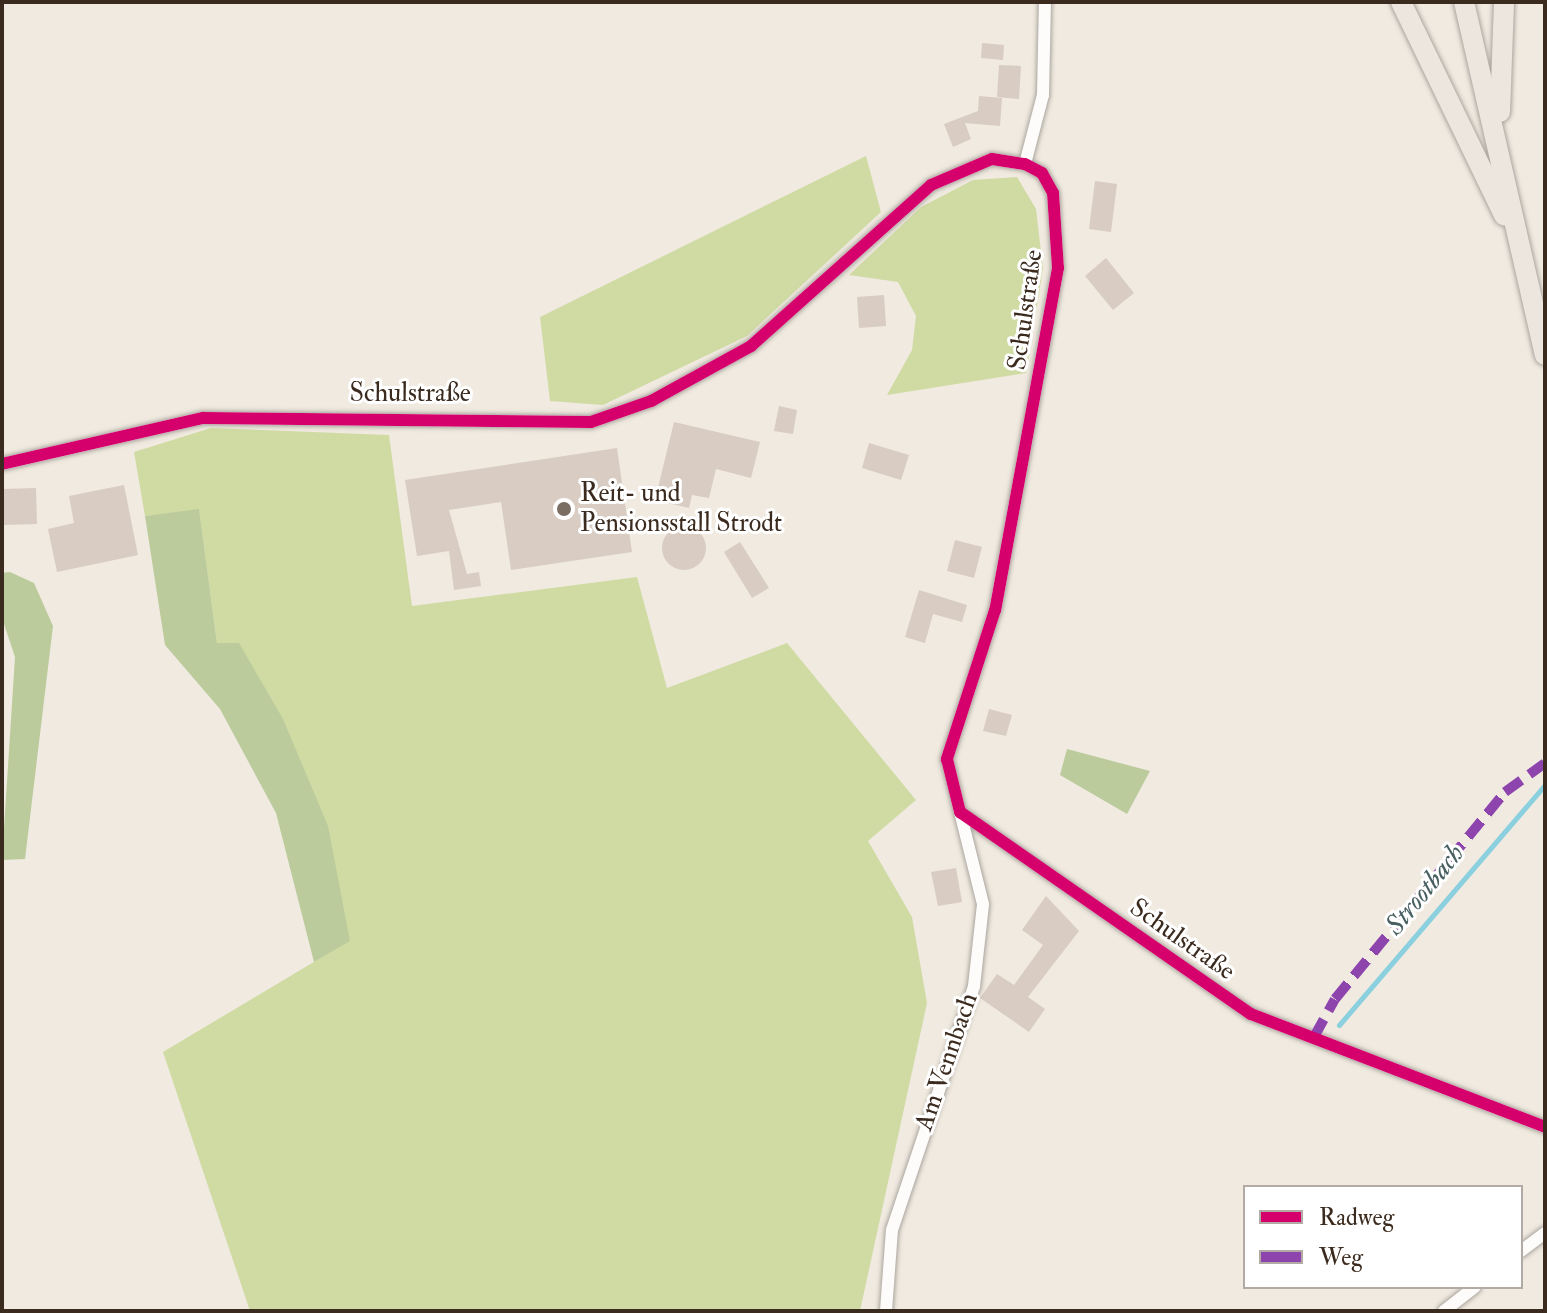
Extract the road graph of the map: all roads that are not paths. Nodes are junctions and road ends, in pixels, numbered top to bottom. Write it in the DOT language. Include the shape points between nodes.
graph roads {
  1 [pos="1045,2"];
  2 [pos="1401,2"];
  3 [pos="1464,2"];
  4 [pos="1504,2"];
  5 [pos="1025,164"];
  6 [pos="1505,172"];
  7 [pos="1528,278"];
  8 [pos="1545,355"];
  9 [pos="2,464"];
  10 [pos="960,812"];
  11 [pos="1545,1127"];
  12 [pos="1545,1233"];
  13 [pos="1523,1250"];
  14 [pos="1472,1289"];
  15 [pos="886,1311"];
  16 [pos="1444,1311"];
  1 -- 5 [label="street" via="1043,95"];
  2 -- 7 [label="main road" via="1458,109"];
  3 -- 6 [label="main road"];
  4 -- 6 [label="main road" via="1498,78"];
  5 -- 9 [label="street, Schulstraße" via="992,159 931,185 751,346 651,401 591,422 203,418"];
  5 -- 10 [label="street, Schulstraße" via="1042,173 1053,193 1058,268 995,610 947,759"];
  6 -- 7 [label="main road"];
  7 -- 8 [label="main road"];
  10 -- 11 [label="street, Schulstraße" via="1251,1014"];
  10 -- 15 [label="street, Am Vennbach" via="983,904 974,986 892,1230"];
  12 -- 13 [label="street"];
  14 -- 16 [label="street"];
}
